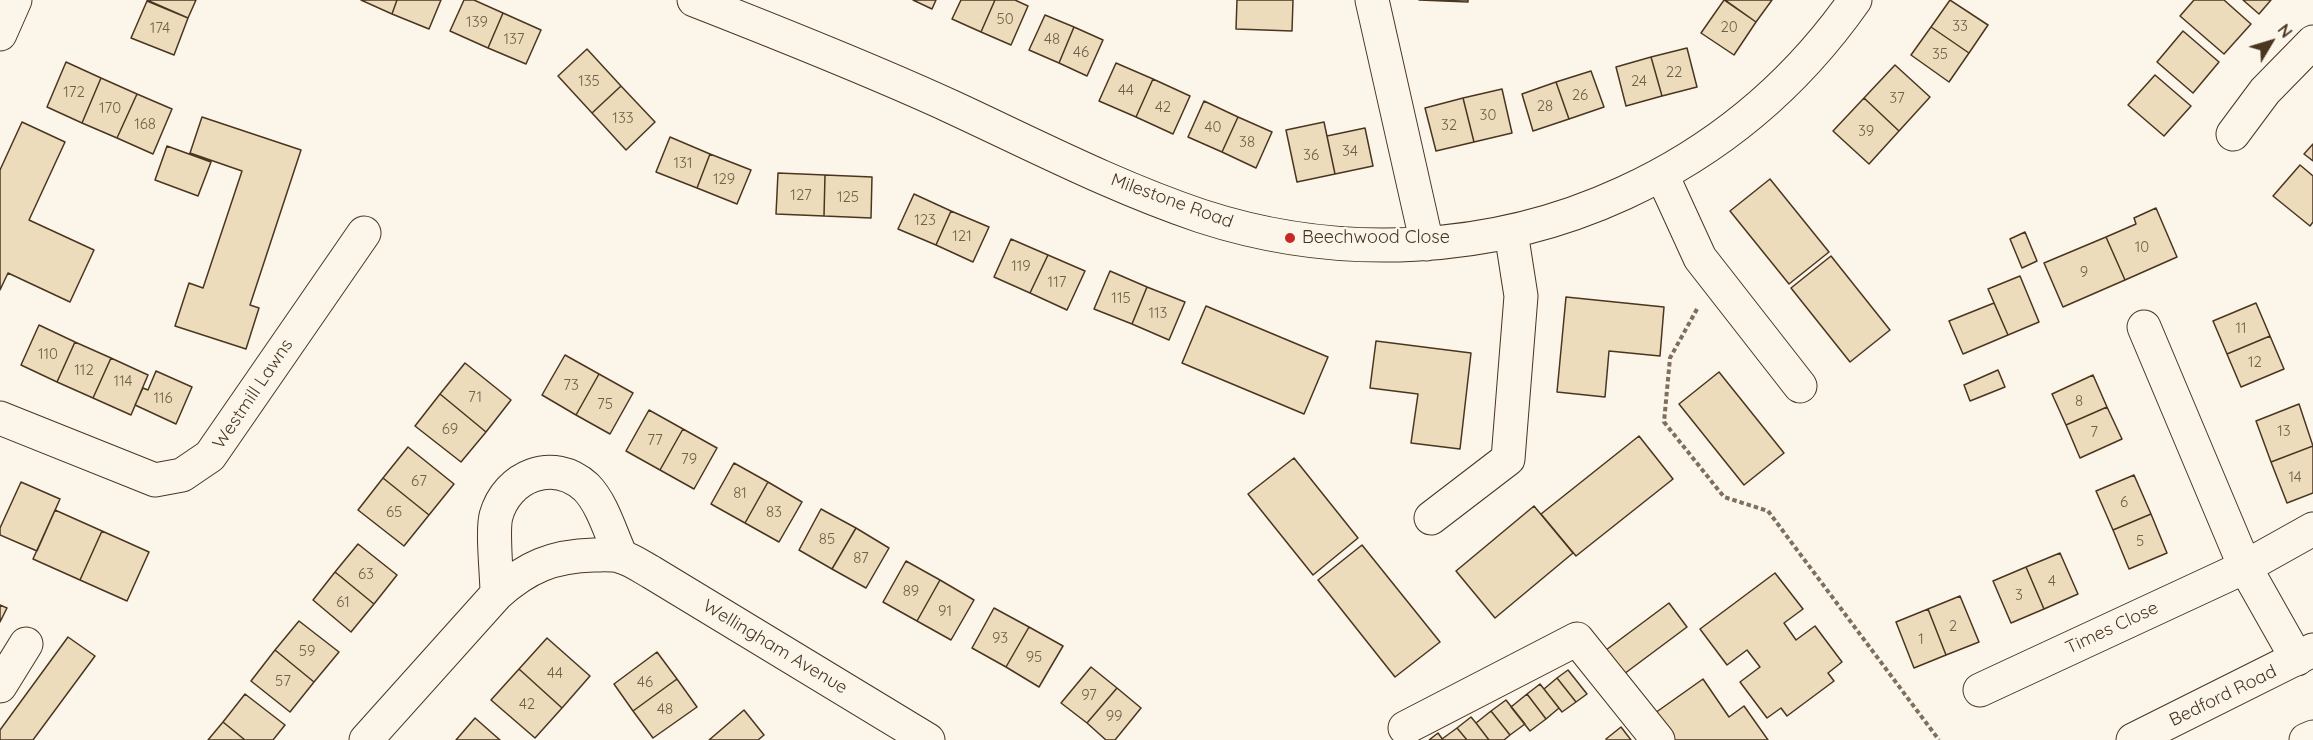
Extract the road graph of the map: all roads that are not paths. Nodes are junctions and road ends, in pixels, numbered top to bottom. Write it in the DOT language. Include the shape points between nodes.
graph roads {
  1 [pos="15,0"];
  2 [pos="694,0"];
  3 [pos="1372,0"];
  4 [pos="1855,0"];
  5 [pos="0,34"];
  6 [pos="2313,42"];
  7 [pos="2233,134"];
  8 [pos="1662,175"];
  9 [pos="1511,232"];
  10 [pos="364,233"];
  11 [pos="1427,244"];
  12 [pos="2144,327"];
  13 [pos="1800,386"];
  14 [pos="0,418"];
  15 [pos="1431,518"];
  16 [pos="2313,529"];
  17 [pos="621,556"];
  18 [pos="2245,567"];
  19 [pos="497,594"];
  20 [pos="26,644"];
  21 [pos="2305,655"];
  22 [pos="0,686"];
  23 [pos="1980,690"];
  24 [pos="1405,728"];
  25 [pos="2313,737"];
  26 [pos="366,740"];
  27 [pos="928,740"];
  28 [pos="1658,740"];
  29 [pos="2133,740"];
  30 [pos="2306,740"];
  1 -- 5 [label="street"];
  2 -- 11 [label="street, Milestone Road" via="862,66 1141,193 1203,216 1290,238 1370,245"];
  3 -- 11 [label="street"];
  4 -- 8 [label="street, Milestone Road" via="1792,78 1708,147"];
  6 -- 7 [label="street" via="2265,91"];
  8 -- 9 [label="street, Milestone Road" via="1606,201"];
  8 -- 13 [label="street" via="1700,258"];
  9 -- 11 [label="street, Milestone Road"];
  9 -- 15 [label="street" via="1521,296 1508,459"];
  10 -- 14 [label="street, Westmill Lawns" via="210,456 182,475 155,480"];
  12 -- 18 [label="street"];
  16 -- 18 [label="street, Times Close"];
  17 -- 19 [label="street, Wellingham Avenue" via="577,555 553,560 516,577"];
  17 -- 19 [label="street" via="598,503 587,488 574,478 541,472 514,484 501,501 495,519"];
  17 -- 27 [label="street, Wellingham Avenue"];
  18 -- 21 [label="street"];
  18 -- 23 [label="street, Times Close"];
  19 -- 26 [label="street, Wellingham Avenue"];
  20 -- 22 [label="street"];
  21 -- 29 [label="street, Bedford Road"];
  24 -- 28 [label="street" via="1577,639"];
  25 -- 30 [label="street"];
}
